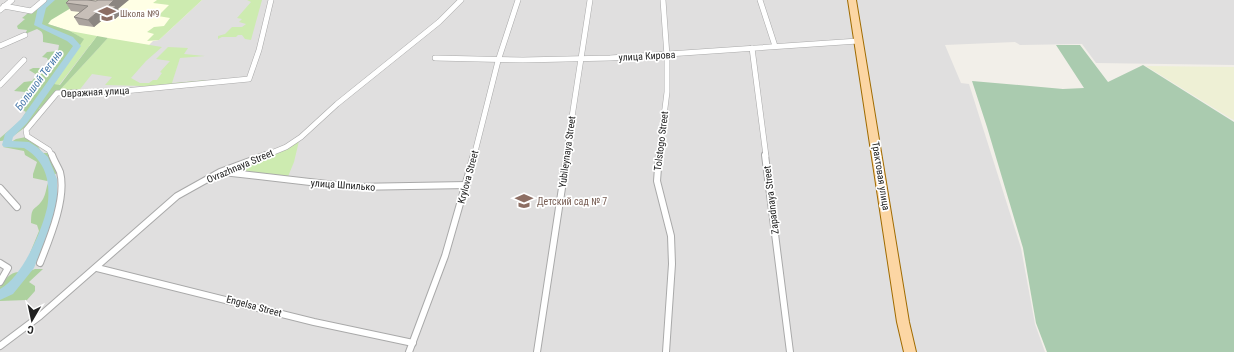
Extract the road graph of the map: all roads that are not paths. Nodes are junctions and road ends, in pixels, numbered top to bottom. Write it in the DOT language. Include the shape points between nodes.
graph roads {
  1 [pos="12,0"];
  2 [pos="44,0"];
  3 [pos="271,0"];
  4 [pos="461,0"];
  5 [pos="518,0"];
  6 [pos="590,0"];
  7 [pos="663,0"];
  8 [pos="760,0"];
  9 [pos="852,0"];
  10 [pos="2,8"];
  11 [pos="25,35"];
  12 [pos="0,40"];
  13 [pos="7,41"];
  14 [pos="858,41"];
  15 [pos="0,46"];
  16 [pos="775,46"];
  17 [pos="752,48"];
  18 [pos="667,56"];
  19 [pos="435,58"];
  20 [pos="581,59"];
  21 [pos="24,60"];
  22 [pos="498,61"];
  23 [pos="0,85"];
  24 [pos="220,172"];
  25 [pos="467,185"];
  26 [pos="0,188"];
  27 [pos="18,207"];
  28 [pos="0,263"];
  29 [pos="40,263"];
  30 [pos="97,268"];
  31 [pos="0,282"];
  32 [pos="413,343"];
  33 [pos="0,346"];
  34 [pos="409,352"];
  35 [pos="537,352"];
  36 [pos="666,352"];
  37 [pos="790,352"];
  38 [pos="910,352"];
  1 -- 10 [label="street"];
  2 -- 10 [label="street" via="31,10"];
  3 -- 29 [label="street, Овражная улица" via="249,79 124,91 58,93 26,130 27,136 49,150 60,173 60,195 55,226"];
  4 -- 24 [label="street, Ovrazhnaya Street" via="439,22 337,104 301,137 286,147 249,163"];
  5 -- 22 [label="street, Krylova Street"];
  6 -- 20 [label="street, Yubileynaya Street"];
  7 -- 18 [label="street, Tolstogo Street"];
  8 -- 16 [label="street"];
  9 -- 14 [label="main road, Трактовая улица"];
  11 -- 13 [label="street"];
  12 -- 13 [label="street"];
  13 -- 15 [label="street"];
  14 -- 16 [label="street, улица Кирова"];
  14 -- 38 [label="main road, Трактовая улица"];
  16 -- 17 [label="street, улица Кирова"];
  17 -- 18 [label="street, улица Кирова"];
  17 -- 37 [label="street, Zapadnaya Street"];
  18 -- 20 [label="street, улица Кирова"];
  18 -- 36 [label="street, Tolstogo Street" via="667,92 656,172 670,236 672,264"];
  19 -- 22 [label="street, улица Кирова"];
  20 -- 22 [label="street, улица Кирова"];
  20 -- 35 [label="street, Yubileynaya Street"];
  21 -- 23 [label="street"];
  22 -- 25 [label="street, Krylova Street"];
  24 -- 25 [label="street, улица Шпилько" via="353,187"];
  24 -- 30 [label="street, Ovrazhnaya Street" via="177,196"];
  25 -- 32 [label="street, Krylova Street" via="445,256"];
  26 -- 27 [label="street"];
  28 -- 31 [label="street" via="8,268"];
  30 -- 32 [label="street, Engelsa Street" via="314,322"];
  30 -- 33 [label="street, Ovrazhnaya Street"];
  32 -- 34 [label="street, Krylova Street"];
}
